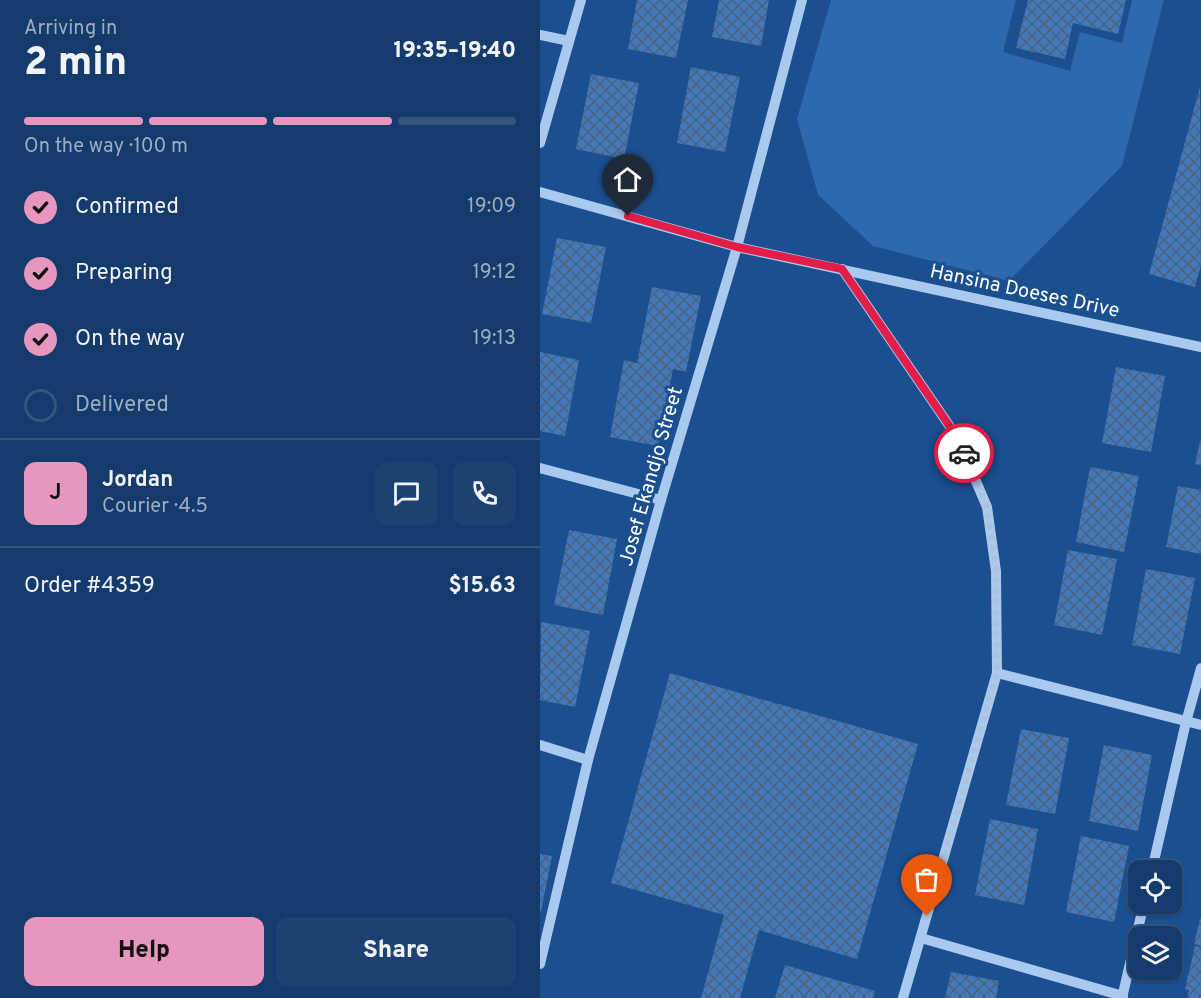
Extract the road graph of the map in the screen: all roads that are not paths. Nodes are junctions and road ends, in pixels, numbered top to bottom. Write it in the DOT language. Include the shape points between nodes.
graph roads {
  1 [pos="581,0"];
  2 [pos="802,0"];
  3 [pos="540,35"];
  4 [pos="569,41"];
  5 [pos="540,143"];
  6 [pos="540,192"];
  7 [pos="737,247"];
  8 [pos="842,269"];
  9 [pos="1201,347"];
  10 [pos="540,468"];
  11 [pos="661,500"];
  12 [pos="1201,668"];
  13 [pos="997,672"];
  14 [pos="1185,722"];
  15 [pos="1201,725"];
  16 [pos="540,745"];
  17 [pos="588,760"];
  18 [pos="1154,860"];
  19 [pos="1142,914"];
  20 [pos="921,938"];
  21 [pos="540,964"];
  22 [pos="1123,997"];
  23 [pos="903,998"];
  1 -- 4 [label="street"];
  2 -- 7 [label="street, Josef Ekandjo Street"];
  3 -- 4 [label="street"];
  4 -- 5 [label="street"];
  6 -- 7 [label="street, Hansina Doeses Drive"];
  7 -- 8 [label="street, Hansina Doeses Drive"];
  7 -- 11 [label="street, Josef Ekandjo Street"];
  8 -- 9 [label="street, Hansina Doeses Drive"];
  8 -- 13 [label="street" via="957,437 987,507 996,571"];
  10 -- 11 [label="street"];
  11 -- 17 [label="street, Josef Ekandjo Street"];
  12 -- 14 [label="street"];
  13 -- 14 [label="street"];
  13 -- 20 [label="street"];
  14 -- 15 [label="street"];
  14 -- 18 [label="street"];
  16 -- 17 [label="street"];
  17 -- 21 [label="street, Josef Ekandjo Street"];
  19 -- 22 [label="street"];
  20 -- 22 [label="street"];
  20 -- 23 [label="street"];
}
